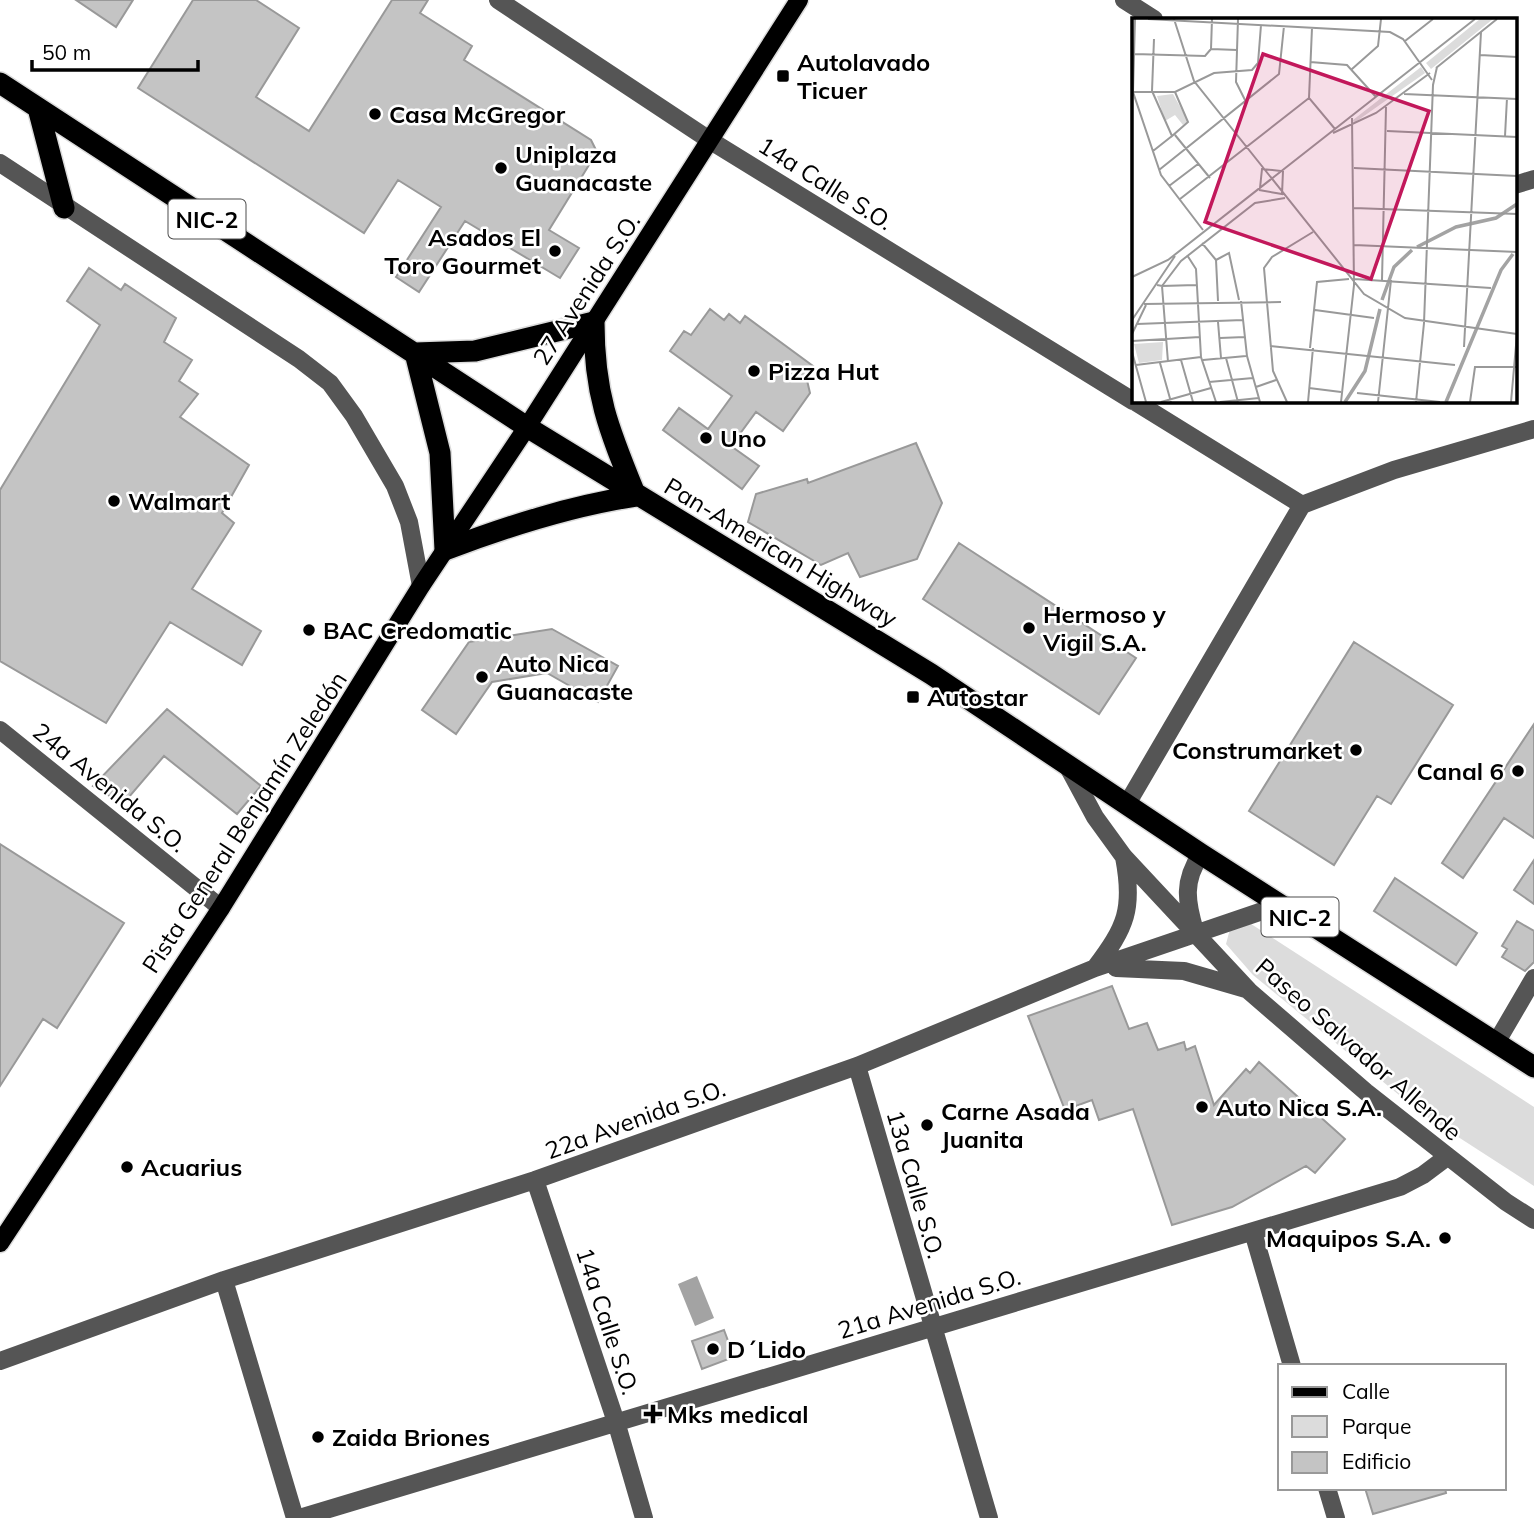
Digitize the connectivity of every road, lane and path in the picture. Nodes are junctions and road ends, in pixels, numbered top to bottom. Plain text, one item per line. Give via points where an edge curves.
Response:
1 (498, 0) edge
2 (799, 0) edge
3 (1124, 0) edge
4 (1152, 18) edge
5 (0, 83) edge
6 (37, 108) junction
7 (711, 141) junction
8 (0, 163) edge
9 (1534, 180) edge
10 (1516, 185) edge
11 (64, 208) junction
12 (594, 322) junction
13 (415, 353) junction
14 (1132, 400) edge
15 (1135, 402) edge
16 (527, 427) junction
17 (1534, 429) edge
18 (636, 496) junction
19 (1302, 505) junction
20 (445, 550) junction
21 (421, 586) junction
22 (0, 730) edge
23 (1067, 765) junction
24 (1127, 804) junction
25 (1201, 854) junction
26 (1124, 858) junction
27 (1280, 905) junction
28 (221, 908) junction
29 (1196, 935) junction
30 (1095, 968) junction
31 (1534, 978) edge
32 (1249, 990) junction
33 (1496, 1043) junction
34 (857, 1066) junction
35 (1534, 1067) edge
36 (1447, 1157) junction
37 (535, 1180) junction
38 (1534, 1220) edge
39 (1253, 1232) junction
40 (0, 1243) edge
41 (224, 1280) junction
42 (932, 1327) junction
43 (0, 1361) edge
44 (1291, 1364) edge
45 (617, 1425) junction
46 (1328, 1490) edge
47 (297, 1518) edge
48 (644, 1518) edge
49 (989, 1518) edge
50 (1336, 1518) edge

1 - 7 street, 14a Calle S.O.
2 - 7 main road, 27 Avenida S.O.
3 - 4 street
5 - 6 highway, Pan-American Highway / NIC-2
6 - 11 highway
6 - 13 highway, Pan-American Highway / NIC-2
7 - 12 main road, 27 Avenida S.O.
7 - 14 street, 14a Calle S.O.
8 - 11 street
9 - 10 street
11 - 21 street via 330,383 395,486 409,522
12 - 13 highway via 484,349
12 - 16 main road, 27 Avenida S.O.
12 - 18 highway via 601,402
13 - 16 highway, Pan-American Highway / NIC-2
13 - 20 highway via 440,453
15 - 19 street, 14a Calle S.O.
16 - 18 highway, Pan-American Highway / NIC-2
16 - 20 main road, Pista General Benjamín Zeledón
17 - 19 street via 1394,470
18 - 20 highway via 519,523
18 - 23 highway, Pan-American Highway / NIC-2 via 906,657
19 - 24 street
20 - 21 main road, Pista General Benjamín Zeledón
21 - 28 main road, Pista General Benjamín Zeledón
22 - 28 street, 24a Avenida S.O.
23 - 24 highway, Pan-American Highway / NIC-2
23 - 26 street, Paseo Salvador Allende
24 - 25 highway, Pan-American Highway / NIC-2
25 - 27 highway, Pan-American Highway / NIC-2
25 - 29 street via 1186,896
26 - 29 street, Paseo Salvador Allende
26 - 30 street via 1130,889 1128,911 1120,935
27 - 29 street, 22a Avenida S.O.
27 - 33 highway, Pan-American Highway / NIC-2
28 - 40 main road, Pista General Benjamín Zeledón
29 - 30 street, 22a Avenida S.O.
29 - 32 street, Paseo Salvador Allende
30 - 32 street via 1184,971
30 - 34 street, 22a Avenida S.O.
31 - 33 street
32 - 36 street, Paseo Salvador Allende
33 - 35 highway, Pan-American Highway / NIC-2
34 - 37 street, 22a Avenida S.O.
34 - 42 street, 13a Calle S.O.
36 - 38 street, Paseo Salvador Allende
36 - 39 street, 21a Avenida S.O. via 1400,1187
37 - 41 street, 22a Avenida S.O.
37 - 45 street, 14a Calle S.O.
39 - 42 street, 21a Avenida S.O.
39 - 44 street
41 - 43 street, 22a Avenida S.O.
41 - 47 street
42 - 45 street, 21a Avenida S.O.
42 - 49 street, 13a Calle S.O.
45 - 47 street, 21a Avenida S.O.
45 - 48 street, 14a Calle S.O.
46 - 50 street

